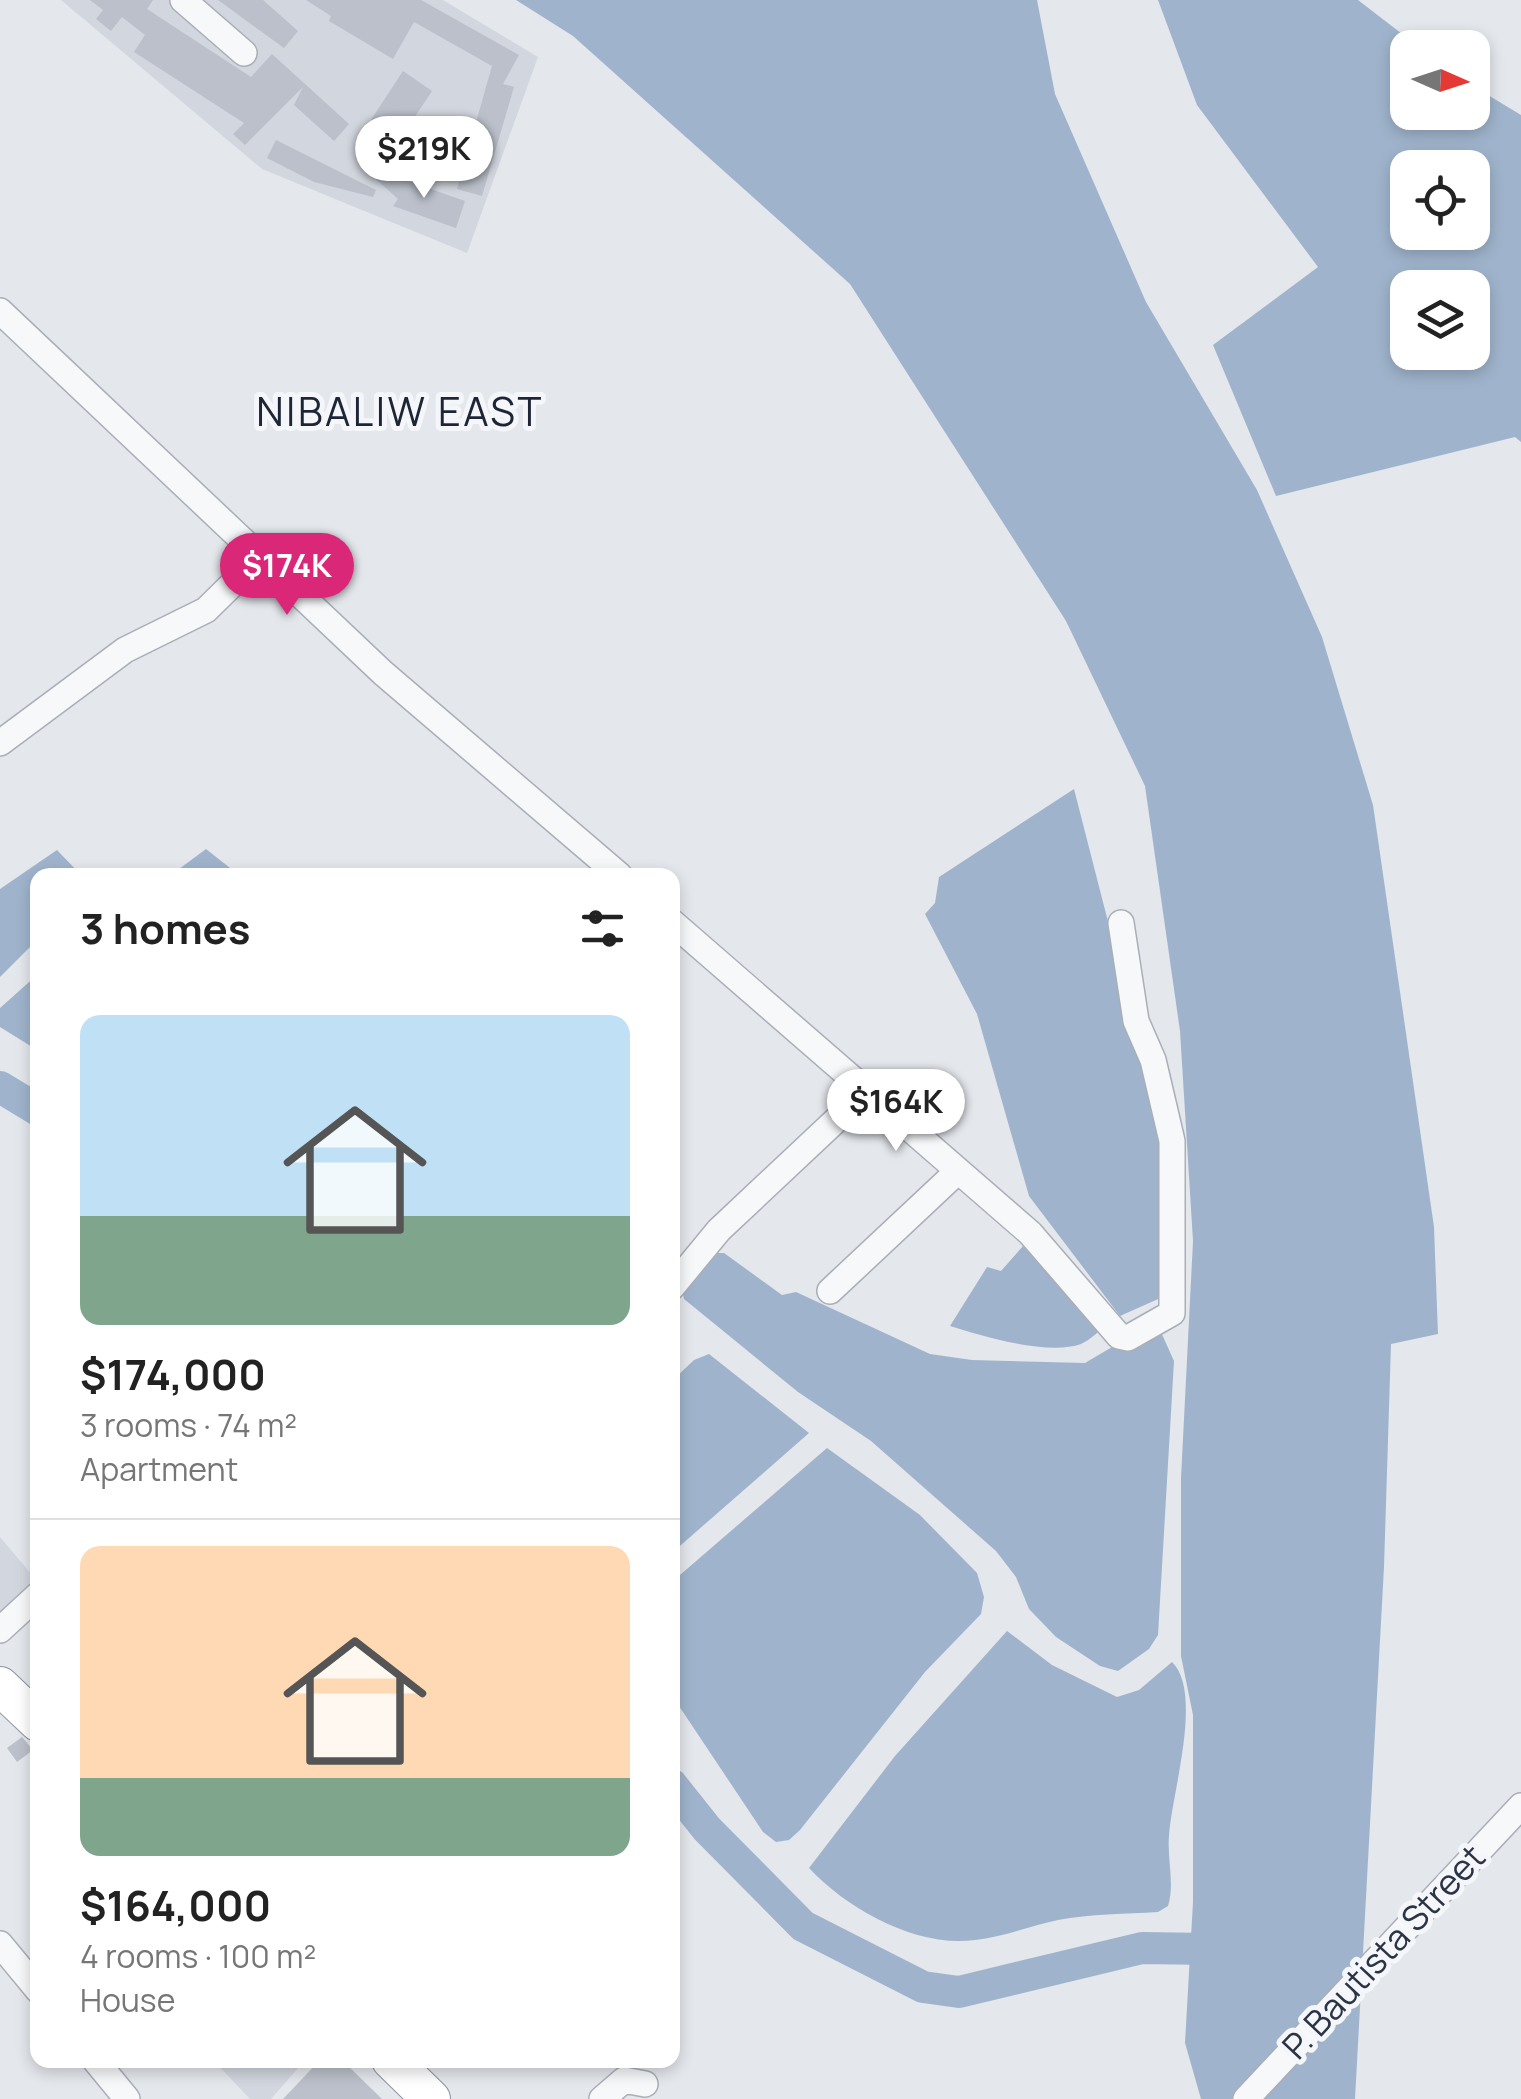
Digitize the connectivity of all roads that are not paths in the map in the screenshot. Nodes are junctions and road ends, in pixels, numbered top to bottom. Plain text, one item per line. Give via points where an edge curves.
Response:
1 (183, 0) edge
2 (244, 53) dead end
3 (0, 312) edge
4 (262, 554) junction
5 (0, 743) edge
6 (611, 868) edge
7 (1120, 922) dead end
8 (680, 929) edge
9 (866, 1092) junction
10 (958, 1171) junction
11 (680, 1277) edge
12 (830, 1291) dead end
13 (30, 1602) edge
14 (0, 1630) edge
15 (0, 1686) edge
16 (30, 1714) edge
17 (1520, 1807) edge
18 (0, 1944) edge
19 (30, 1980) edge
20 (102, 2068) edge
21 (399, 2068) edge
22 (645, 2084) dead end
23 (127, 2099) edge
24 (431, 2099) edge
25 (602, 2099) edge
26 (1246, 2099) edge

1 - 2 street
3 - 4 street
4 - 5 street via 206,610 126,650
4 - 6 street via 383,674
7 - 10 street via 1136,1022 1168,1111 1172,1313 1130,1338 1119,1336 1030,1233
8 - 9 street
9 - 10 street
9 - 11 street via 719,1230
10 - 12 street
13 - 14 street
15 - 16 highway
17 - 26 street, P. Bautista Street
18 - 19 street
20 - 23 street
21 - 24 highway
22 - 25 street via 624,2080

